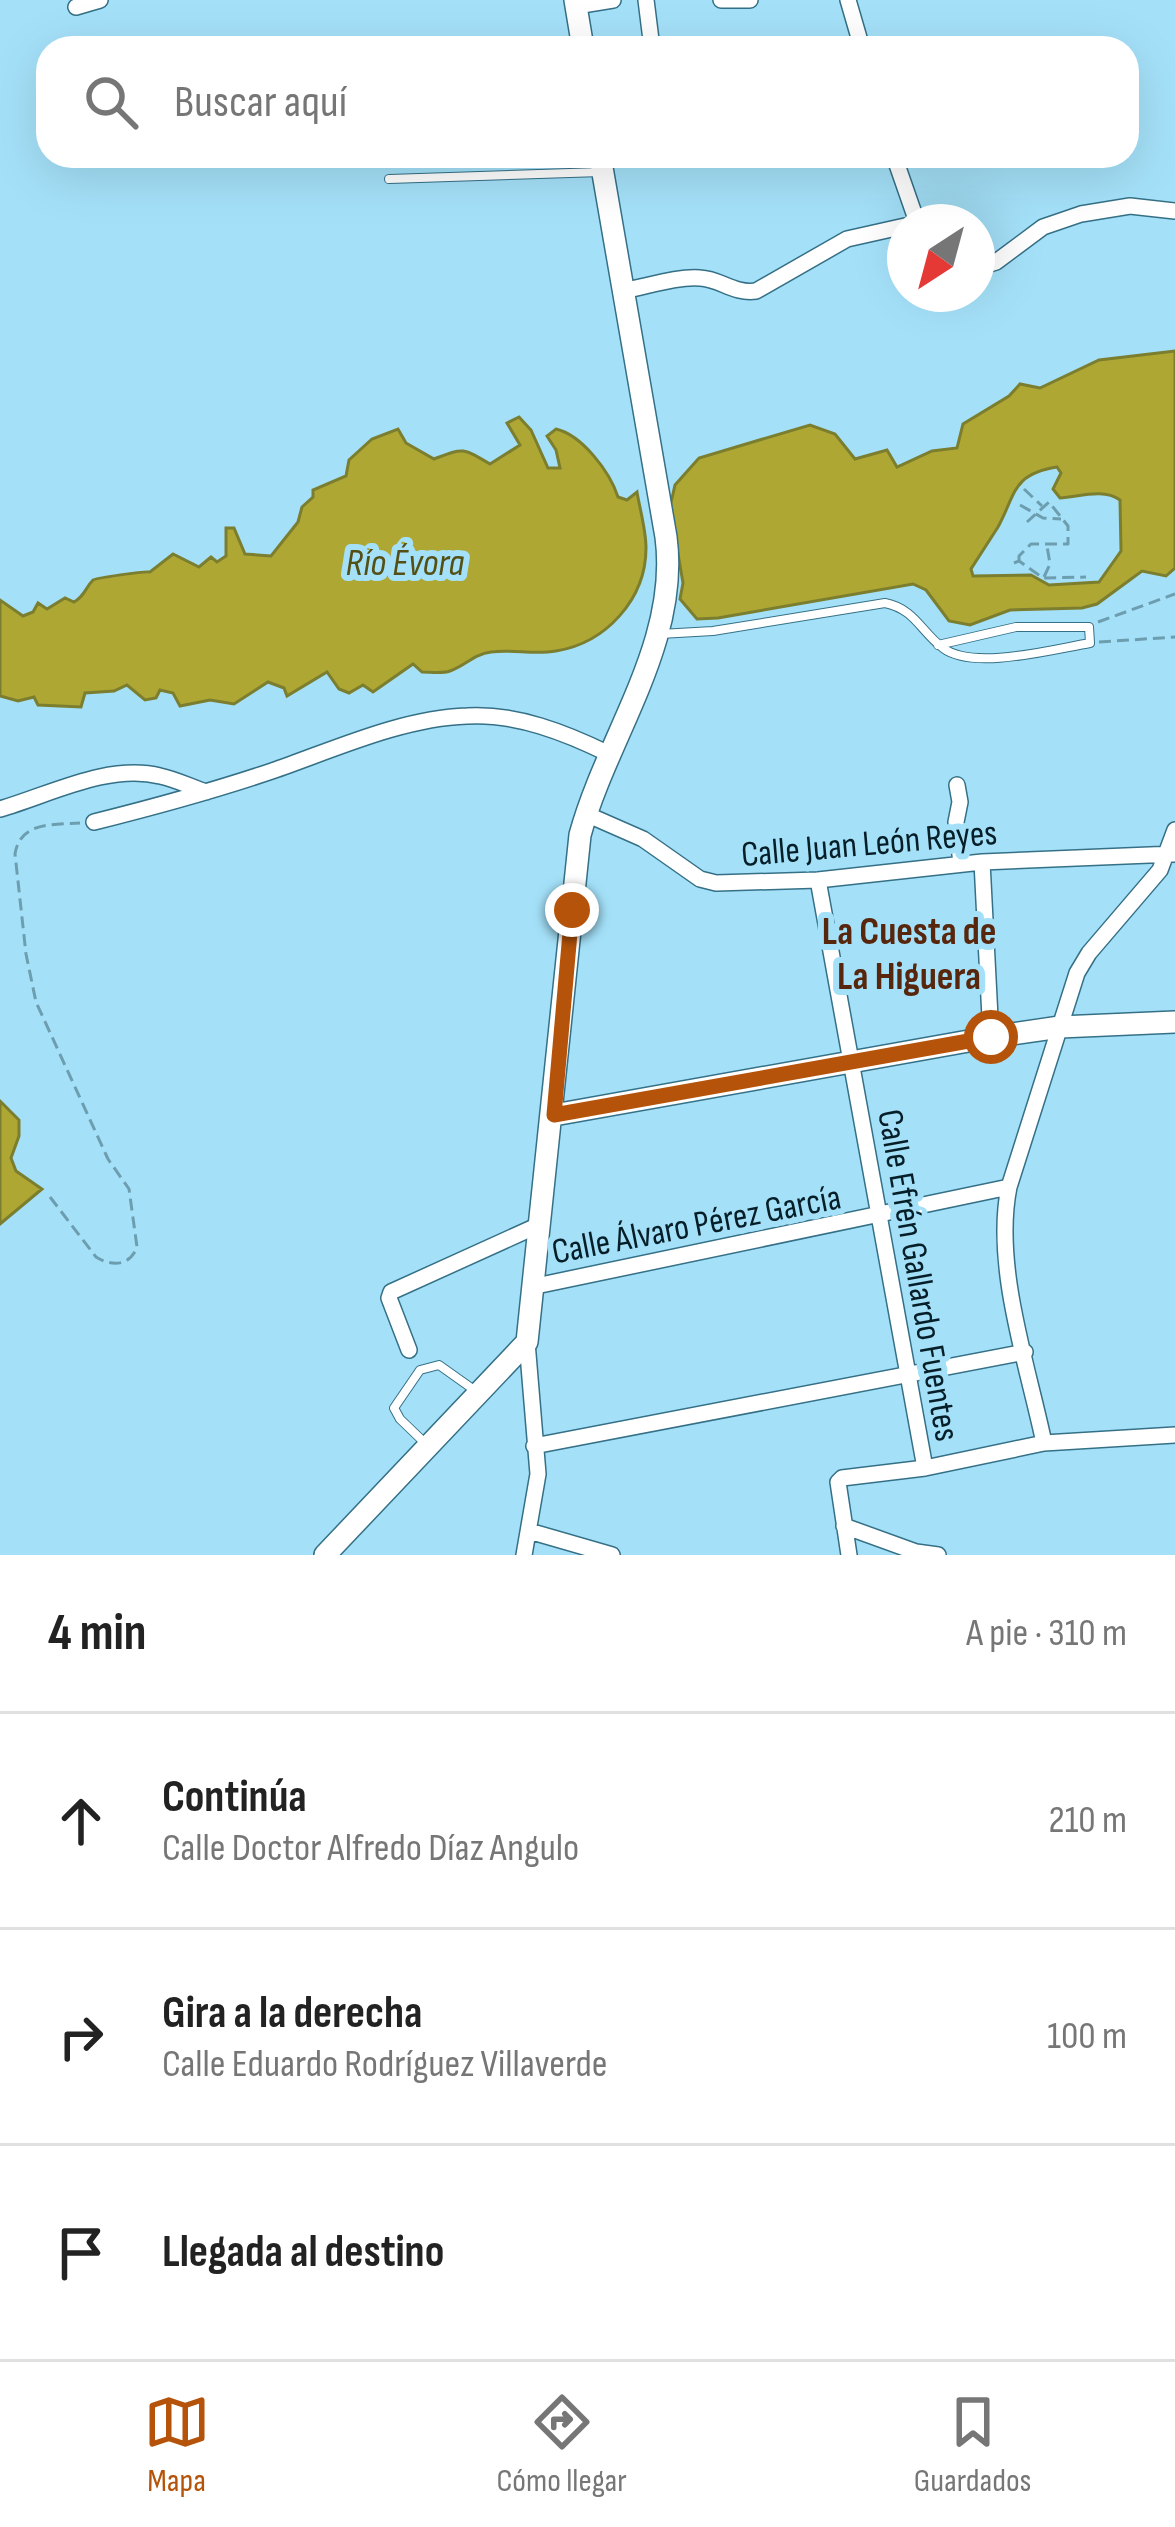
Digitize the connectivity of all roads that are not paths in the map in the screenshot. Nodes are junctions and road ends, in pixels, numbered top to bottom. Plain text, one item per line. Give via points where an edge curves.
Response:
1 (100, 0) edge
2 (613, 0) edge
3 (646, 0) edge
4 (722, 0) edge
5 (750, 0) edge
6 (848, 0) edge
7 (576, 3) edge
8 (76, 7) dead end
9 (581, 36) edge
10 (650, 36) edge
11 (858, 36) edge
12 (545, 168) edge
13 (603, 168) edge
14 (898, 168) edge
15 (388, 179) dead end
16 (911, 204) edge
17 (1175, 211) edge
18 (887, 230) edge
19 (995, 262) edge
20 (622, 291) junction
21 (658, 634) junction
22 (938, 645) junction
23 (609, 754) junction
24 (957, 785) dead end
25 (208, 793) junction
26 (0, 809) edge
27 (586, 814) junction
28 (94, 822) road end
29 (1175, 830) edge
30 (1170, 854) edge
31 (982, 862) junction
32 (962, 863) junction
33 (818, 880) junction
34 (1175, 1022) edge
35 (1060, 1027) junction
36 (991, 1037) junction
37 (851, 1062) junction
38 (554, 1115) junction
39 (1010, 1187) junction
40 (879, 1216) junction
41 (541, 1225) junction
42 (536, 1286) junction
43 (527, 1342) junction
44 (409, 1350) dead end
45 (1025, 1352) junction
46 (908, 1374) junction
47 (478, 1393) junction
48 (1175, 1435) edge
49 (1044, 1443) junction
50 (427, 1445) junction
51 (534, 1446) junction
52 (925, 1468) junction
53 (844, 1526) junction
54 (529, 1531) junction
55 (918, 1553) edge
56 (325, 1555) edge
57 (524, 1555) edge
58 (613, 1555) edge
59 (848, 1555) edge
60 (938, 1555) edge

1 - 8 street
2 - 7 street
3 - 10 street
4 - 5 street
6 - 11 street
7 - 9 street
12 - 15 lane
13 - 20 street
14 - 16 street
17 - 19 street via 1130,206 1081,214 1043,227
18 - 20 street via 847,239 756,291 704,278
20 - 21 street via 669,559
21 - 22 lane via 885,603 912,614
21 - 23 street
22 - 22 lane via 976,658 1090,643 1089,627 1016,627
23 - 25 street via 530,724 468,716 395,730
23 - 27 street
24 - 32 street
25 - 26 street via 132,773
25 - 28 street
27 - 33 street, Calle Juan León Reyes via 708,882
27 - 38 street
29 - 30 street
30 - 31 street, Calle Juan León Reyes
30 - 35 street via 1089,953
31 - 32 street, Calle Juan León Reyes
31 - 36 street
32 - 33 street, Calle Juan León Reyes
33 - 37 street, Calle Efrén Gallardo Fuentes
34 - 35 street
35 - 36 street
35 - 39 street
36 - 37 street
37 - 38 street
37 - 40 street, Calle Efrén Gallardo Fuentes
38 - 41 street
39 - 40 street, Calle Álvaro Pérez García
39 - 45 street via 1008,1264
40 - 42 street, Calle Álvaro Pérez García
40 - 46 street, Calle Efrén Gallardo Fuentes
41 - 42 street
41 - 44 street via 392,1292
42 - 43 street
43 - 47 street
43 - 51 street
45 - 46 street
45 - 49 street
46 - 51 street
46 - 52 street, Calle Efrén Gallardo Fuentes
47 - 50 street
47 - 50 lane via 439,1364 420,1370 394,1408
48 - 49 street
49 - 52 street
50 - 56 street
51 - 54 street
52 - 53 street via 839,1480
53 - 55 street
53 - 59 street
54 - 57 street
54 - 58 street
55 - 60 street

